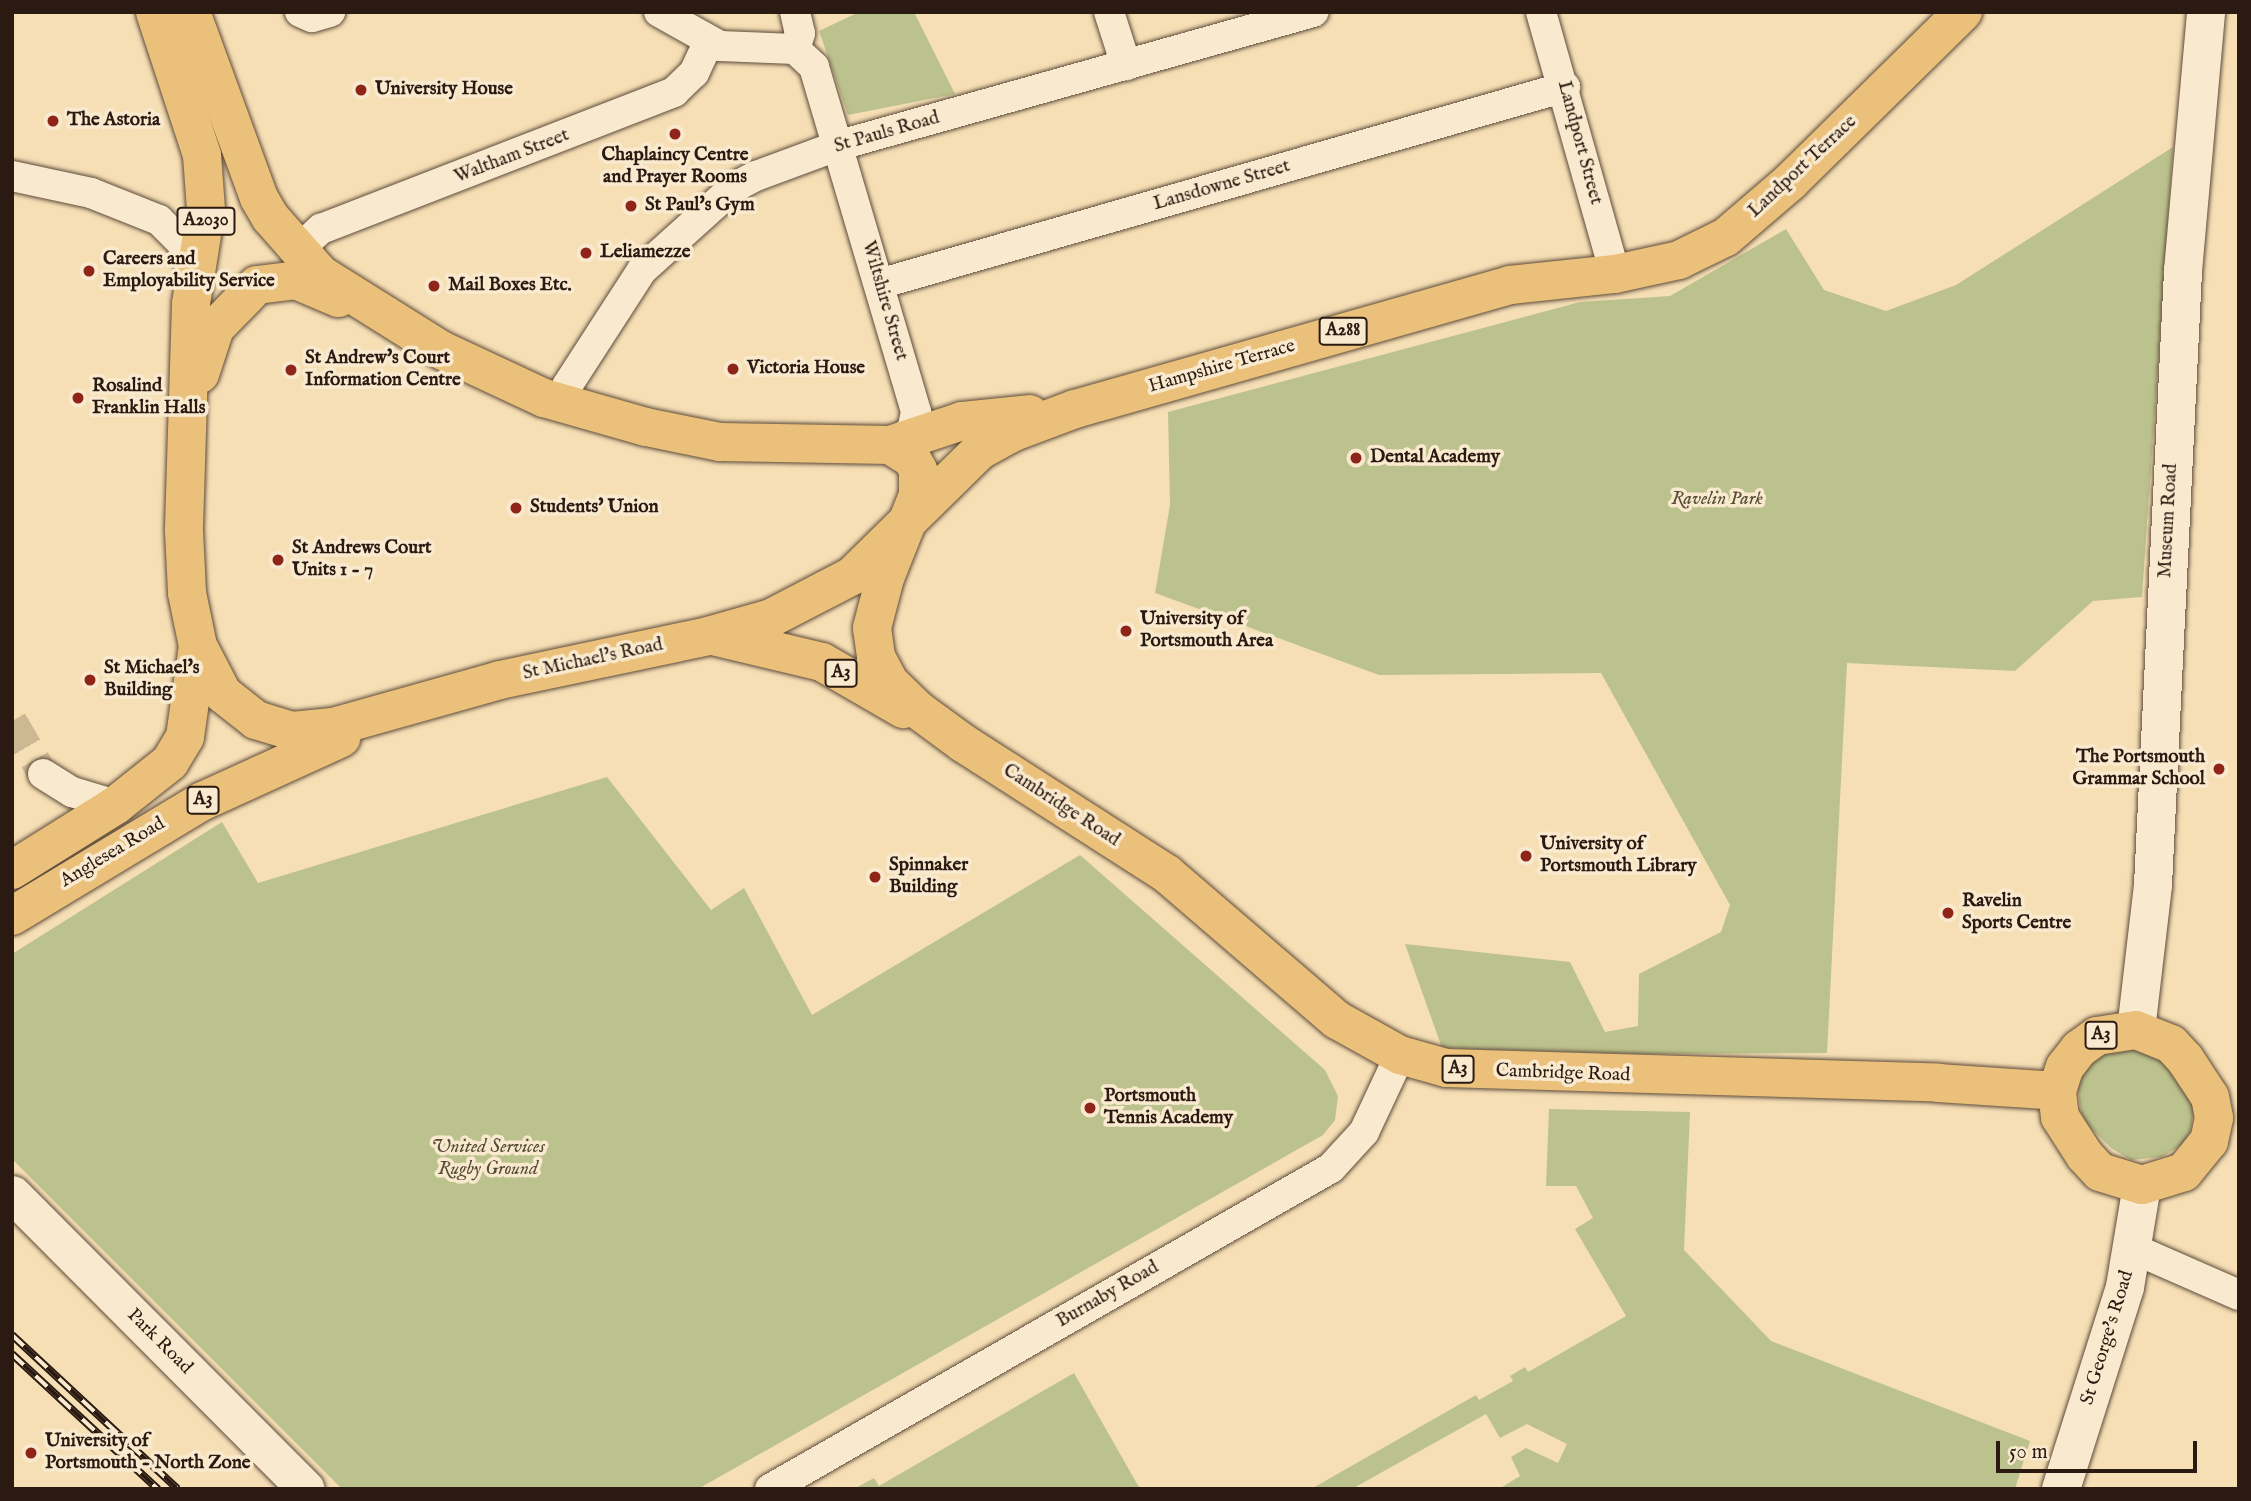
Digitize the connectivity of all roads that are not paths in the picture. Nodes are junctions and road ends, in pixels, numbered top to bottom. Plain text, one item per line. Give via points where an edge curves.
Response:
1 (155, 12) edge
2 (191, 12) edge
3 (300, 12) edge
4 (330, 12) edge
5 (659, 12) edge
6 (795, 12) edge
7 (1110, 12) edge
8 (1314, 12) edge
9 (1541, 12) edge
10 (1962, 12) edge
11 (2206, 12) edge
12 (709, 41) junction
13 (795, 48) junction
14 (1126, 65) junction
15 (1565, 87) junction
16 (840, 145) junction
17 (12, 176) edge
18 (298, 251) junction
19 (193, 274) junction
20 (1615, 274) junction
21 (879, 284) junction
22 (367, 305) junction
23 (567, 404) junction
24 (1075, 409) junction
25 (189, 435) junction
26 (890, 445) junction
27 (907, 526) junction
28 (708, 636) junction
29 (198, 646) junction
30 (407, 709) junction
31 (963, 743) junction
32 (43, 774) tunnel mouth
33 (116, 805) junction
34 (12, 870) edge
35 (12, 916) edge
36 (2136, 1030) junction
37 (1400, 1055) junction
38 (2057, 1091) junction
39 (2227, 1118) edge
40 (2142, 1185) junction
41 (12, 1194) edge
42 (2134, 1249) junction
43 (2239, 1296) edge
44 (306, 1489) edge
45 (770, 1489) edge
46 (2061, 1489) edge

1 - 19 main road, A2030 via 202,155 205,236
2 - 18 main road, A2030 via 259,198
3 - 4 street via 312,17
5 - 12 street
6 - 13 street via 800,33
7 - 14 street
8 - 14 street, St Pauls Road
9 - 15 street, Landport Street
10 - 20 main road, Landport Terrace / A288 via 1791,181 1726,237 1679,260
11 - 36 main road, Museum Road via 2183,271 2153,885
12 - 13 street via 730,48
12 - 18 street, Waltham Street via 694,73 674,92 321,229
13 - 16 street, Wiltshire Street via 814,67
14 - 16 street, St Pauls Road
15 - 20 street, Landport Street
15 - 21 street, Lansdowne Street
16 - 21 street, Wiltshire Street
16 - 23 street, St Pauls Road via 733,188 642,270 567,386
17 - 19 street via 91,193 159,220 182,243
18 - 22 main road, A2030 via 320,274
19 - 25 main road, A2030
20 - 24 main road, Hampshire Terrace / A288 via 1510,285
21 - 26 street, Wiltshire Street via 916,411 912,431
22 - 23 main road, A3 via 481,372
22 - 25 main road, A3 via 296,280 267,281 243,294 208,342
23 - 26 main road, A3 via 720,442
24 - 26 main road, Hampshire Terrace / A288 via 962,421
24 - 27 main road, Hampshire Terrace / A288 via 1011,433 979,451
25 - 29 main road, A3 via 184,531 187,593
26 - 27 main road, A3 via 912,459 918,470 918,495
27 - 28 main road, St Michael's Road / A3 via 874,558 824,594 771,618
27 - 31 main road, Cambridge Road / A3 via 873,615 876,657 901,696
28 - 30 main road, St Michael's Road / A3 via 500,680
28 - 31 main road, Cambridge Road / A3 via 822,662
29 - 30 main road, St Michael's Road / A3 via 223,694 273,729 309,731
29 - 33 main road, Anglesea Road / A3 via 189,717 178,751 159,773
30 - 35 main road, Anglesea Road / A3 via 202,801
31 - 37 main road, Cambridge Road / A3 via 1167,874 1337,1020
32 - 33 street via 72,792
33 - 34 main road, Anglesea Road / A3
36 - 38 main road, A3 via 2097,1035 2065,1066
36 - 39 main road, A3 via 2171,1044
37 - 38 main road, Cambridge Road / A3 via 1446,1069 1492,1072 1938,1083
37 - 45 street, Burnaby Road via 1364,1132 1331,1168
38 - 40 main road via 2060,1117 2085,1156 2100,1172
39 - 40 main road, A3 via 2184,1172
40 - 42 main road, St George's Road
41 - 44 street, Park Road
42 - 43 street
42 - 46 main road, St George's Road

